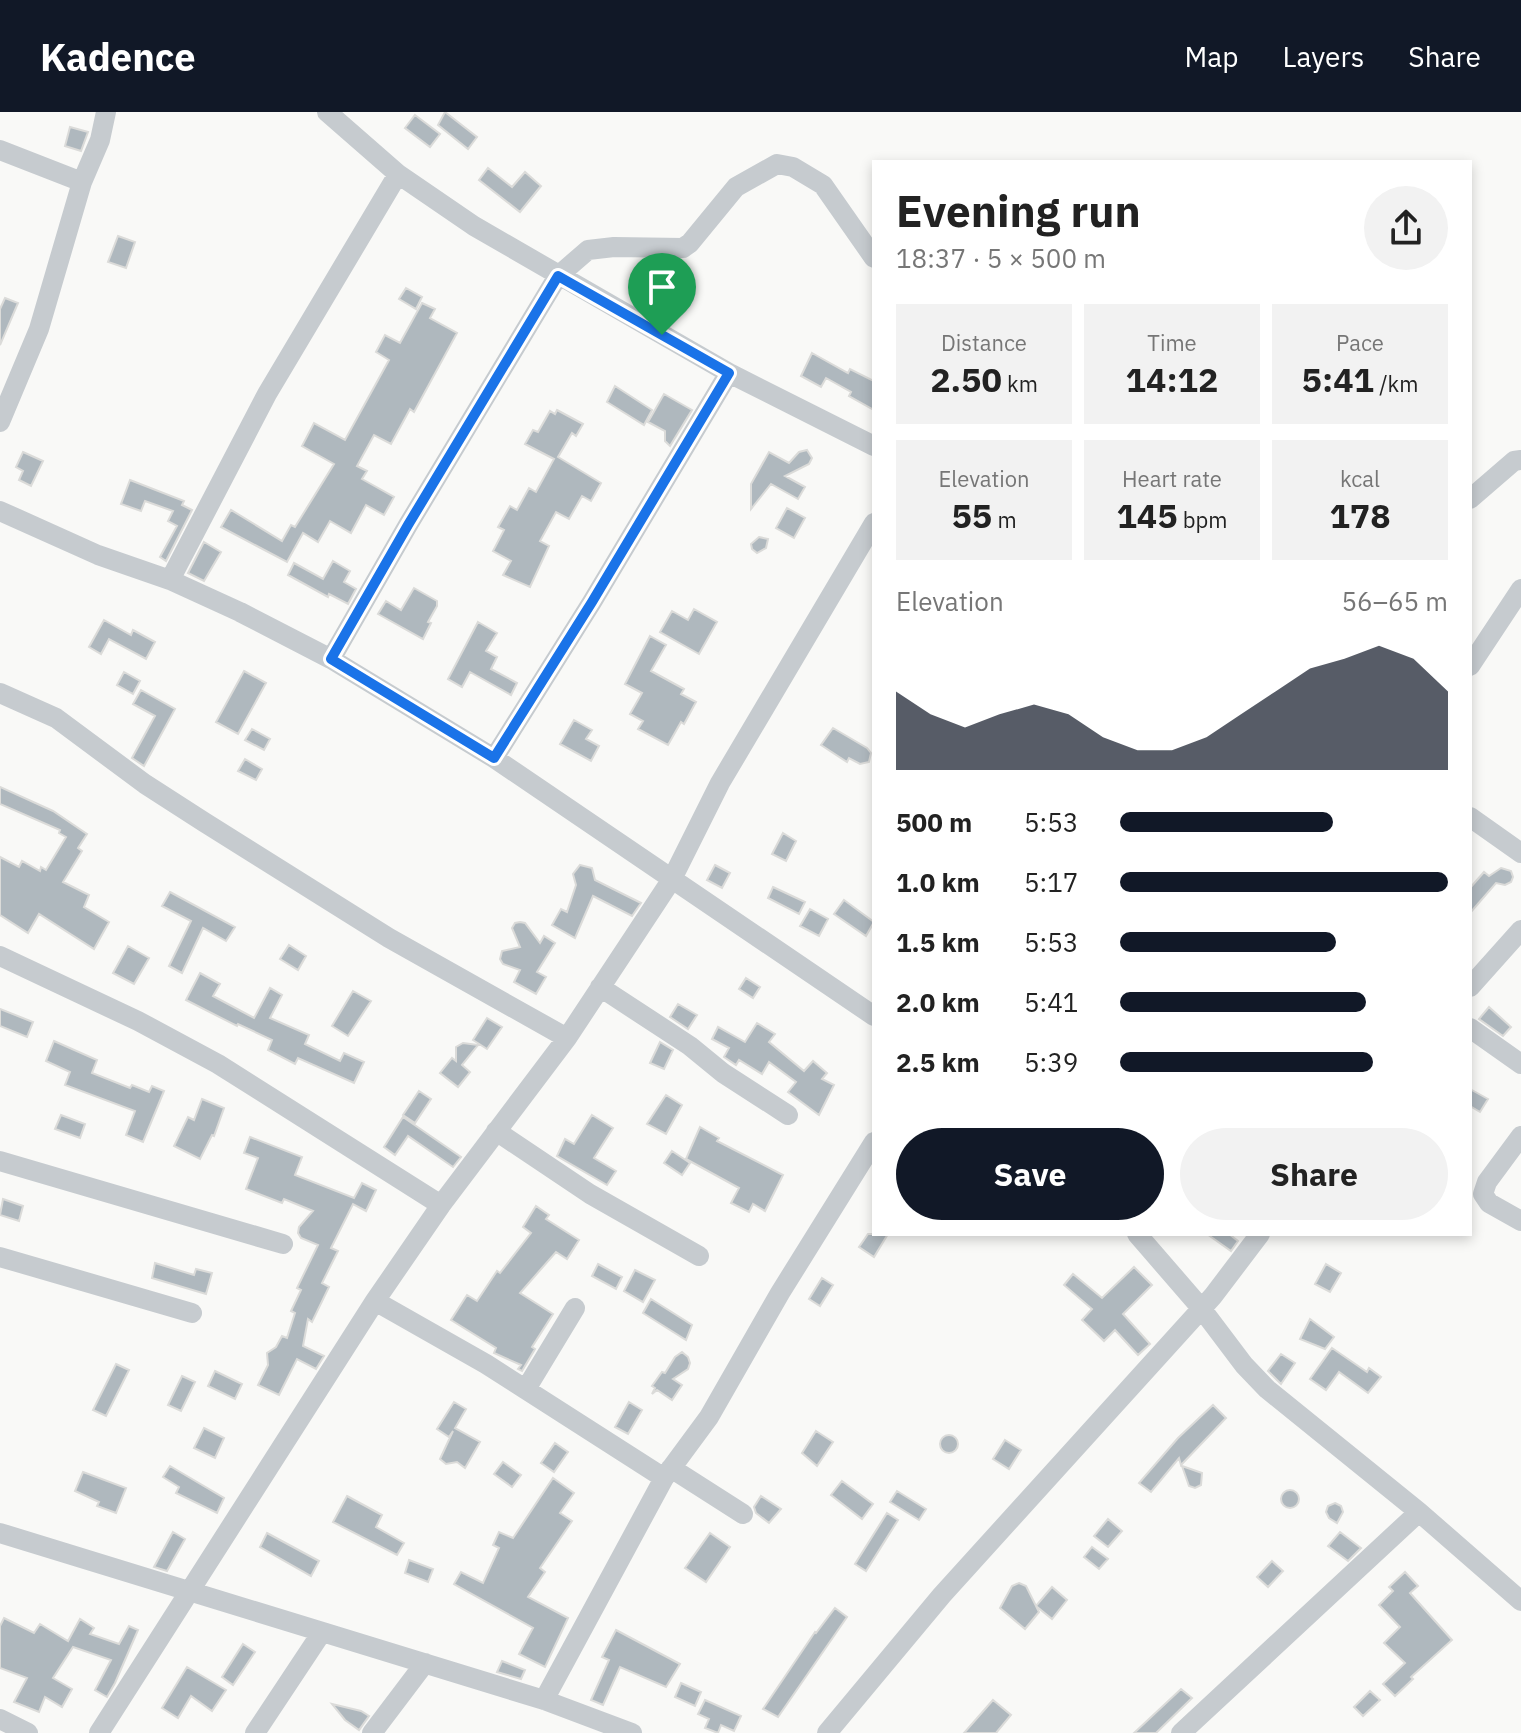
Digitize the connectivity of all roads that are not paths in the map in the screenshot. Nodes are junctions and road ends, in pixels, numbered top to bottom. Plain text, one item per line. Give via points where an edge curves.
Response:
1 (106, 112) edge
2 (327, 112) edge
3 (0, 150) edge
4 (398, 174) junction
5 (82, 182) junction
6 (872, 255) edge
7 (558, 276) junction
8 (729, 373) junction
9 (0, 422) edge
10 (872, 445) edge
11 (1521, 460) edge
12 (1472, 497) edge
13 (0, 511) edge
14 (872, 526) edge
15 (170, 580) junction
16 (1521, 589) edge
17 (331, 659) junction
18 (1472, 663) edge
19 (0, 693) edge
20 (494, 758) junction
21 (1472, 818) edge
22 (1521, 853) edge
23 (672, 879) junction
24 (1521, 930) edge
25 (0, 956) edge
26 (1472, 985) edge
27 (600, 987) junction
28 (872, 1015) edge
29 (1472, 1029) edge
30 (567, 1038) junction
31 (1521, 1064) edge
32 (788, 1115) dead end
33 (496, 1131) junction
34 (1521, 1136) edge
35 (872, 1145) edge
36 (0, 1161) edge
37 (441, 1205) junction
38 (1521, 1221) edge
39 (1139, 1236) edge
40 (1258, 1236) edge
41 (283, 1244) dead end
42 (699, 1256) dead end
43 (0, 1257) edge
44 (375, 1301) junction
45 (575, 1308) dead end
46 (1201, 1308) junction
47 (192, 1313) dead end
48 (526, 1389) junction
49 (667, 1473) junction
50 (1419, 1512) junction
51 (743, 1514) dead end
52 (0, 1533) edge
53 (190, 1592) junction
54 (1521, 1601) edge
55 (322, 1632) junction
56 (425, 1663) junction
57 (544, 1700) junction
58 (0, 1719) edge
59 (593, 1726) edge
60 (28, 1733) edge
61 (99, 1733) edge
62 (255, 1733) edge
63 (372, 1733) edge
64 (632, 1733) edge
65 (827, 1733) edge
66 (1181, 1733) edge

1 - 5 street
2 - 4 street
3 - 5 street
4 - 7 street
4 - 15 street via 267,394
5 - 9 street via 39,329
6 - 7 street via 823,185 777,164 736,187 683,248 588,250
7 - 8 street
7 - 17 street
8 - 10 street
8 - 20 street
11 - 12 street
13 - 15 street
14 - 23 street via 720,783
15 - 17 street
16 - 18 street
17 - 20 street
19 - 30 street via 56,718 145,784 389,938
20 - 23 street
21 - 22 street
23 - 27 street
23 - 28 street
24 - 26 street
25 - 37 street via 218,1064
27 - 30 street
27 - 32 street
29 - 31 street
30 - 33 street
33 - 37 street
33 - 42 street via 590,1194
34 - 38 street via 1483,1194
35 - 49 street via 709,1417
36 - 41 street
37 - 44 street
39 - 46 street
40 - 46 street
43 - 47 street
44 - 48 street
44 - 53 street
45 - 48 street
46 - 50 street via 1267,1389
46 - 65 street via 951,1585
48 - 49 street via 599,1439
49 - 51 street
49 - 57 street
50 - 54 street
50 - 66 street
52 - 53 street
53 - 55 street
53 - 61 street
55 - 56 street
55 - 62 street
56 - 57 street
56 - 63 street
57 - 59 street
58 - 60 street
59 - 64 street

